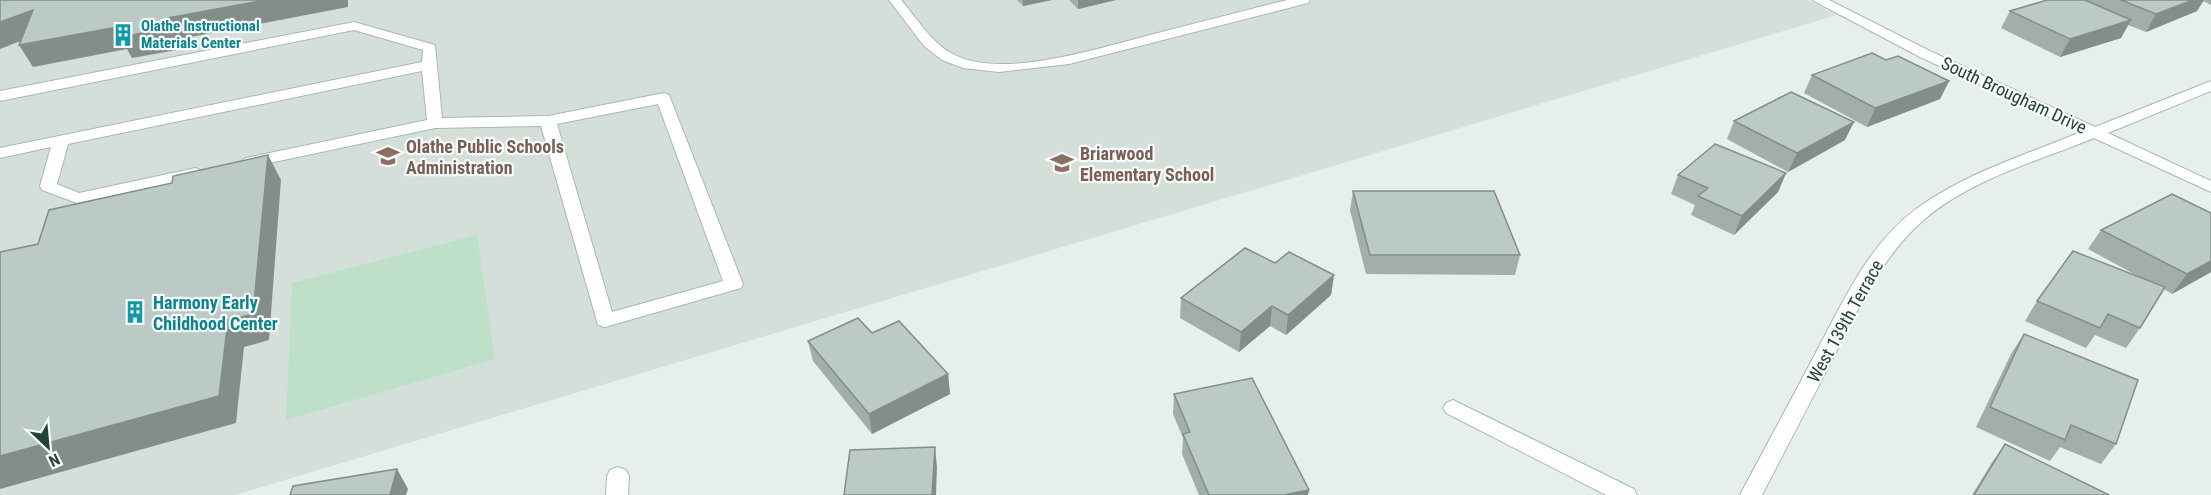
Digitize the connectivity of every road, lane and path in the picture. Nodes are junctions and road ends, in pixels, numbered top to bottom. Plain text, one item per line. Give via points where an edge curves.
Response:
1 (1303, 0) edge
2 (1819, 0) edge
3 (895, 1) edge
4 (429, 65) junction
5 (2211, 86) edge
6 (0, 96) edge
7 (548, 121) junction
8 (435, 123) junction
9 (2094, 132) junction
10 (61, 141) junction
11 (0, 153) edge
12 (2211, 187) edge
13 (1453, 408) dead end
14 (1626, 495) edge
15 (1751, 495) edge

1 - 3 street via 1069,60 1003,69 964,63 936,49
2 - 9 street, South Brougham Drive via 1924,54
4 - 6 street via 430,48 354,26
4 - 8 street
4 - 10 street
5 - 9 street, West 139th Terrace
7 - 7 street via 605,320 734,284 664,98
7 - 8 street
8 - 10 street via 77,198 48,186
9 - 12 street, South Brougham Drive
9 - 15 street, West 139th Terrace via 1950,194 1920,214 1884,250
10 - 11 street
13 - 14 street

